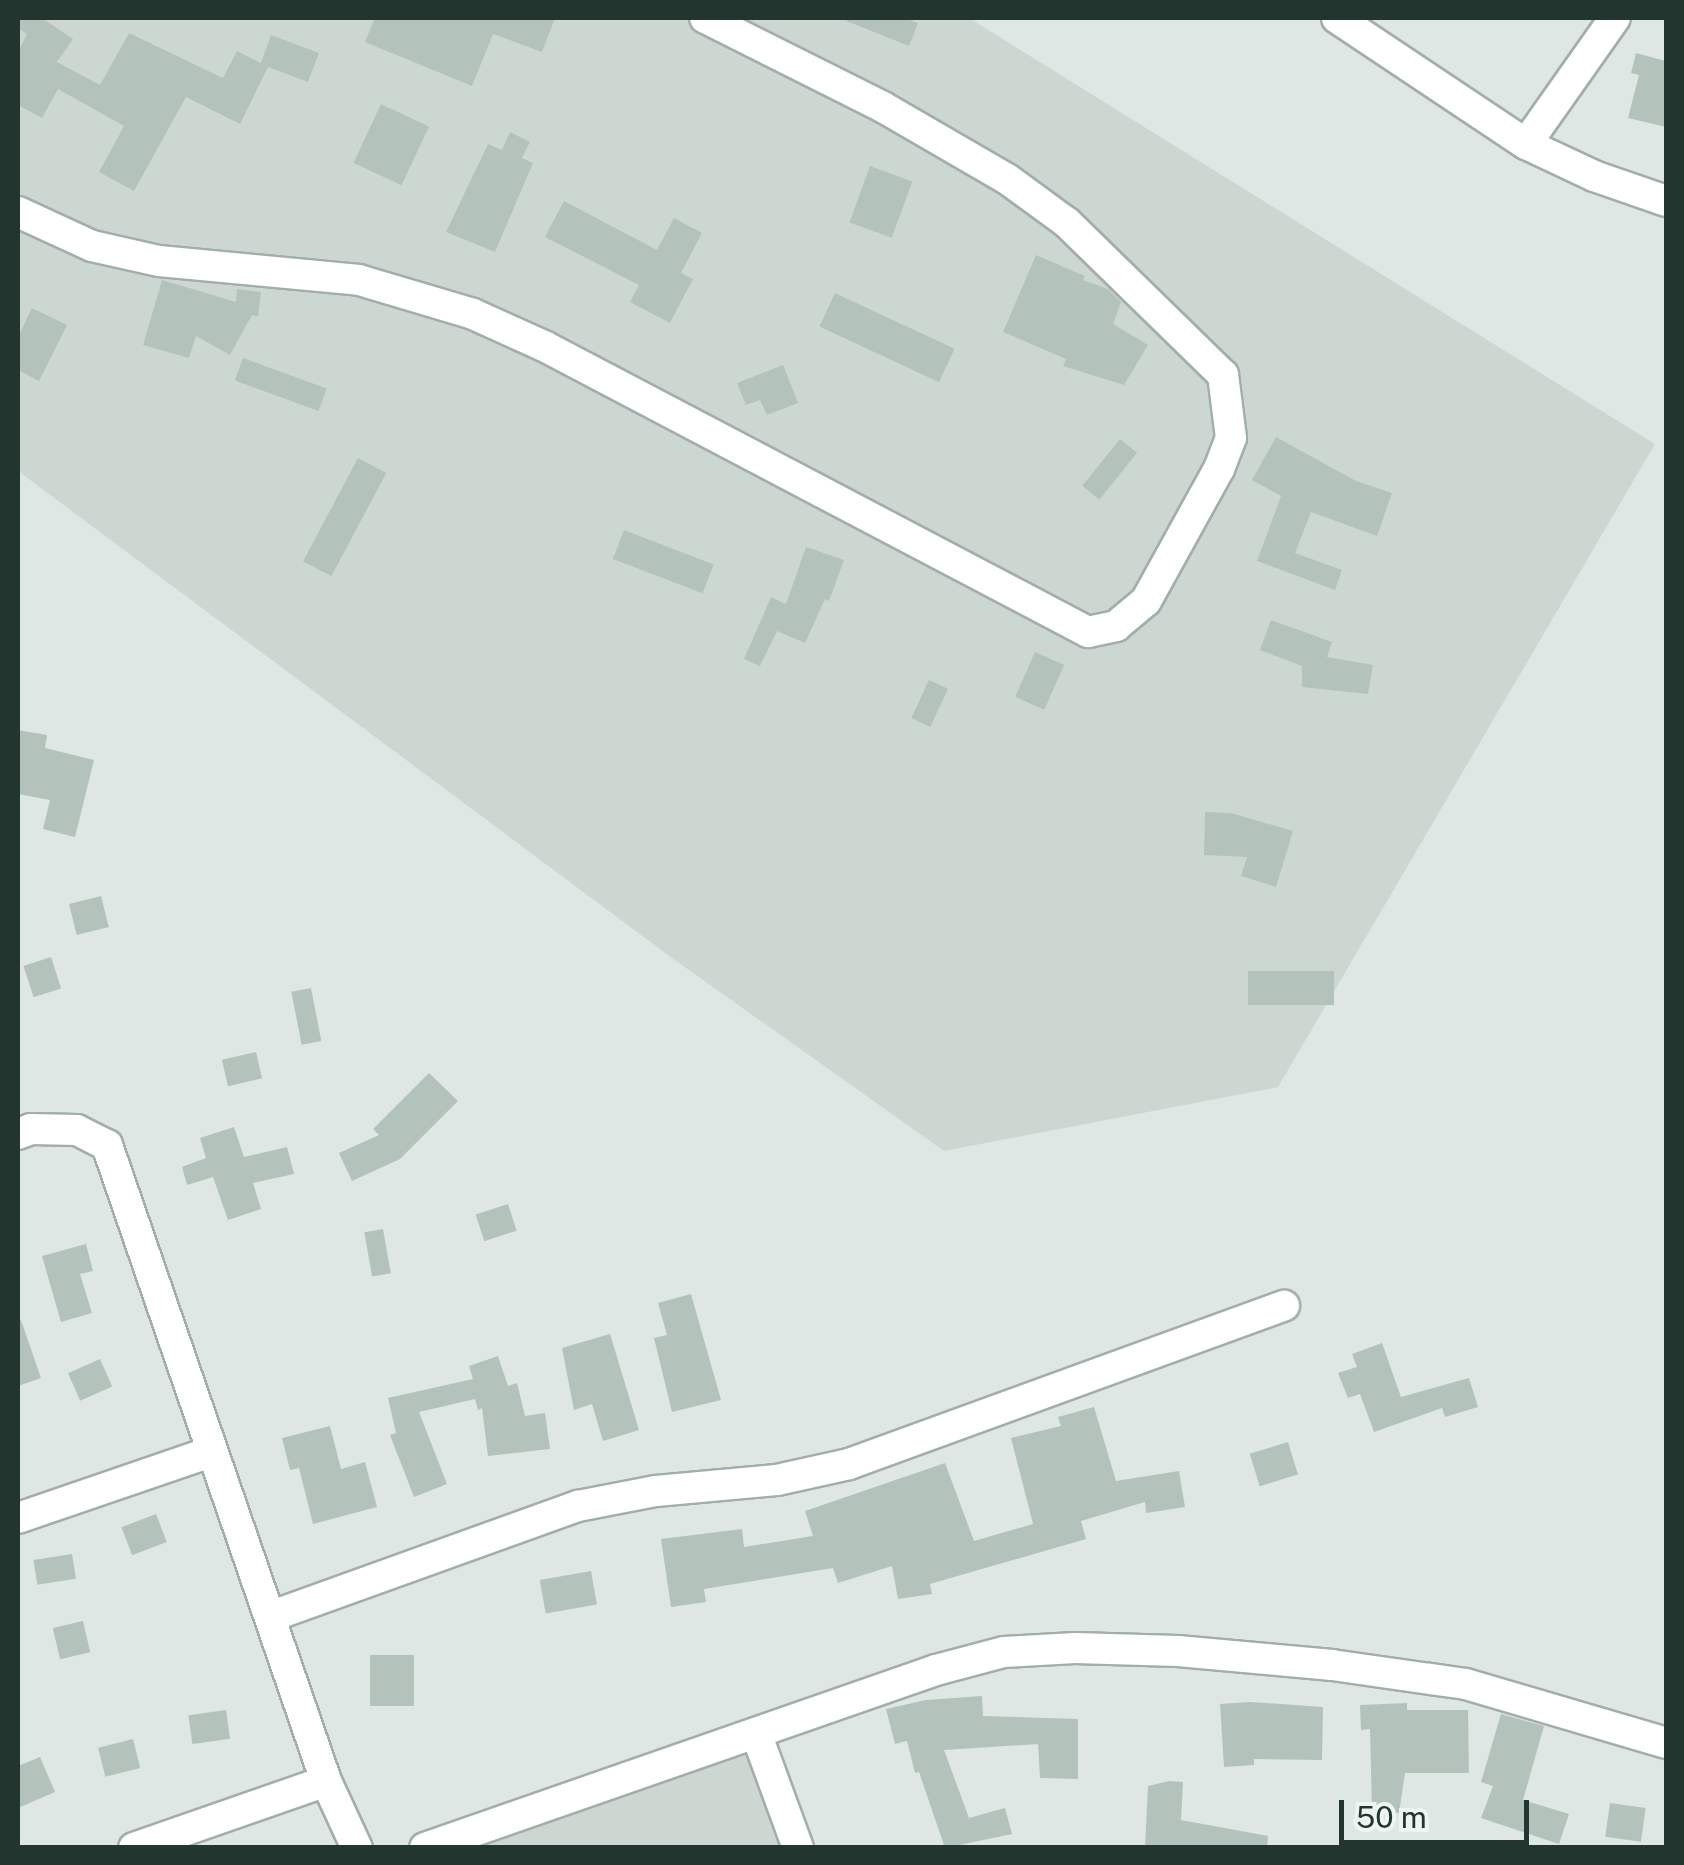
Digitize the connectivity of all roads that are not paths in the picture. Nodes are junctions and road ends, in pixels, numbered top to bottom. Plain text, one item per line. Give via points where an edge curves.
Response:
1 (705, 18) edge
2 (1337, 18) edge
3 (1615, 18) edge
4 (1526, 144) junction
5 (1666, 201) edge
6 (18, 212) edge
7 (18, 1134) edge
8 (1284, 1306) dead end
9 (212, 1452) junction
10 (18, 1518) edge
11 (272, 1616) junction
12 (756, 1733) junction
13 (1666, 1742) edge
14 (326, 1780) junction
15 (134, 1848) edge
16 (358, 1848) edge
17 (425, 1848) edge
18 (798, 1848) edge

1 - 6 street via 883,107 1006,180 1066,222 1223,374 1232,438 1219,469 1146,602 1116,626 1088,632 473,314 359,280 159,261 92,246
2 - 4 street
3 - 4 street
4 - 5 street
7 - 9 street via 78,1130 107,1145
8 - 11 street via 849,1464 578,1506
9 - 10 street
9 - 11 street
11 - 14 street
12 - 13 street via 986,1656 1074,1648 1274,1660 1466,1684
12 - 17 street
12 - 18 street
14 - 15 street
14 - 16 street

